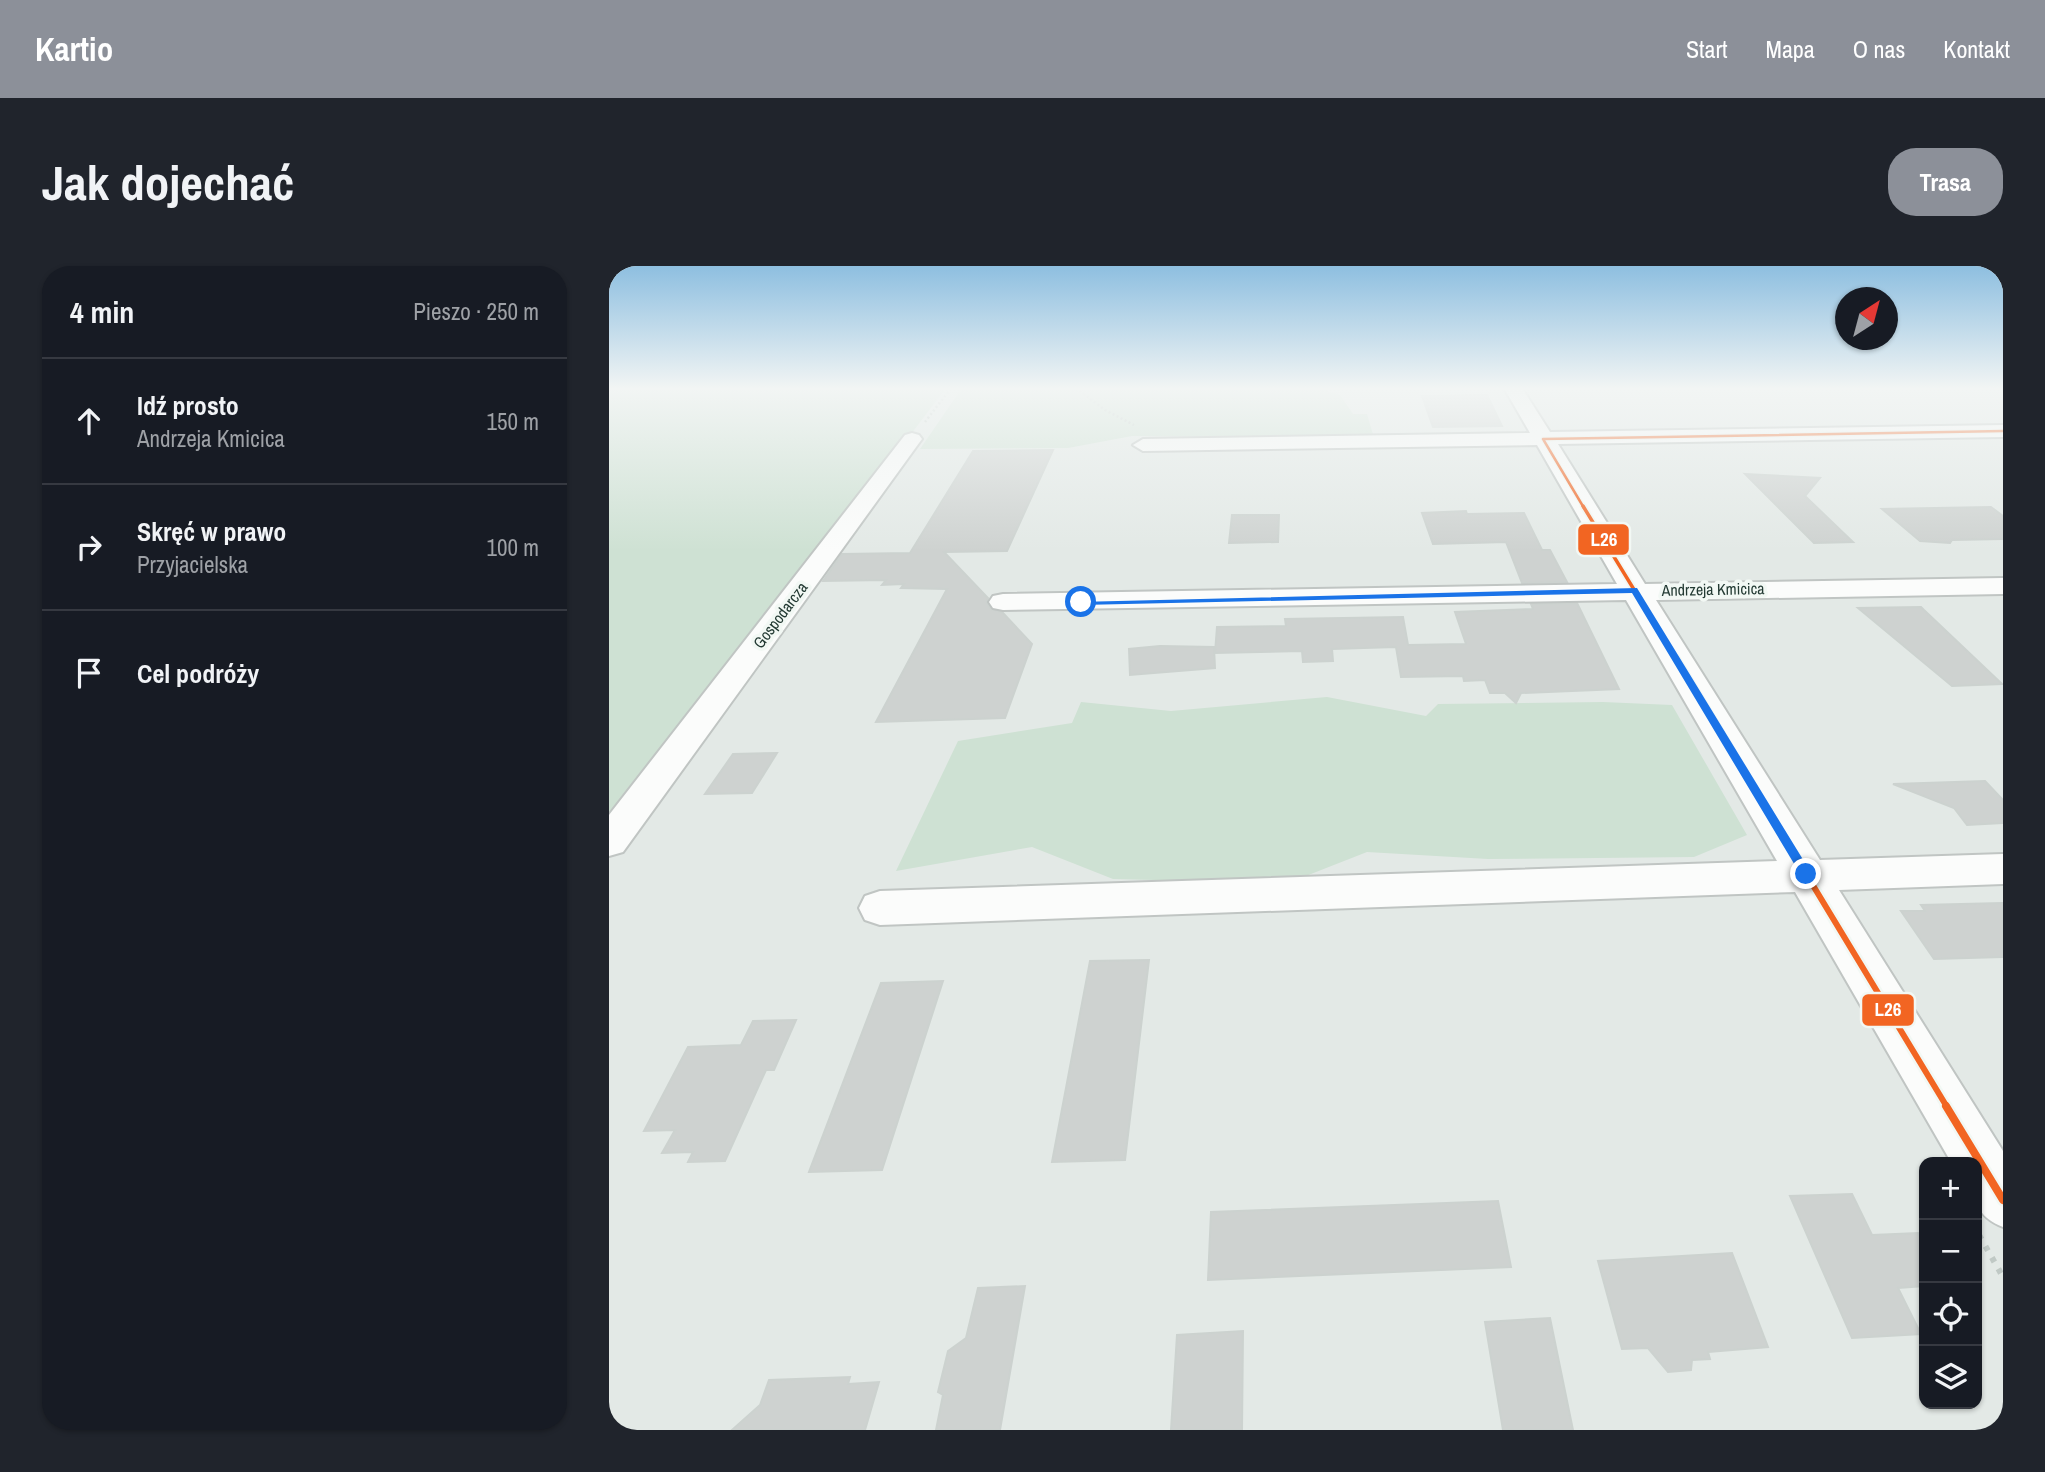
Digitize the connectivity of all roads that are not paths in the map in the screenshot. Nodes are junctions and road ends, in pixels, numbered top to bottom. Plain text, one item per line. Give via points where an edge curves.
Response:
1 (910, 442) edge
2 (1322, 442) edge
3 (1545, 442) edge
4 (1143, 445) dead end
5 (2003, 586) edge
6 (1634, 590) junction
7 (1003, 602) dead end
8 (609, 842) edge
9 (2003, 869) edge
10 (1806, 874) junction
11 (880, 908) dead end
12 (2003, 1200) edge

1 - 8 street, Gospodarcza
2 - 4 street
3 - 6 street
5 - 6 street, Andrzeja Kmicica
6 - 7 street, Andrzeja Kmicica
6 - 10 street
9 - 10 street
10 - 11 street
10 - 12 street

